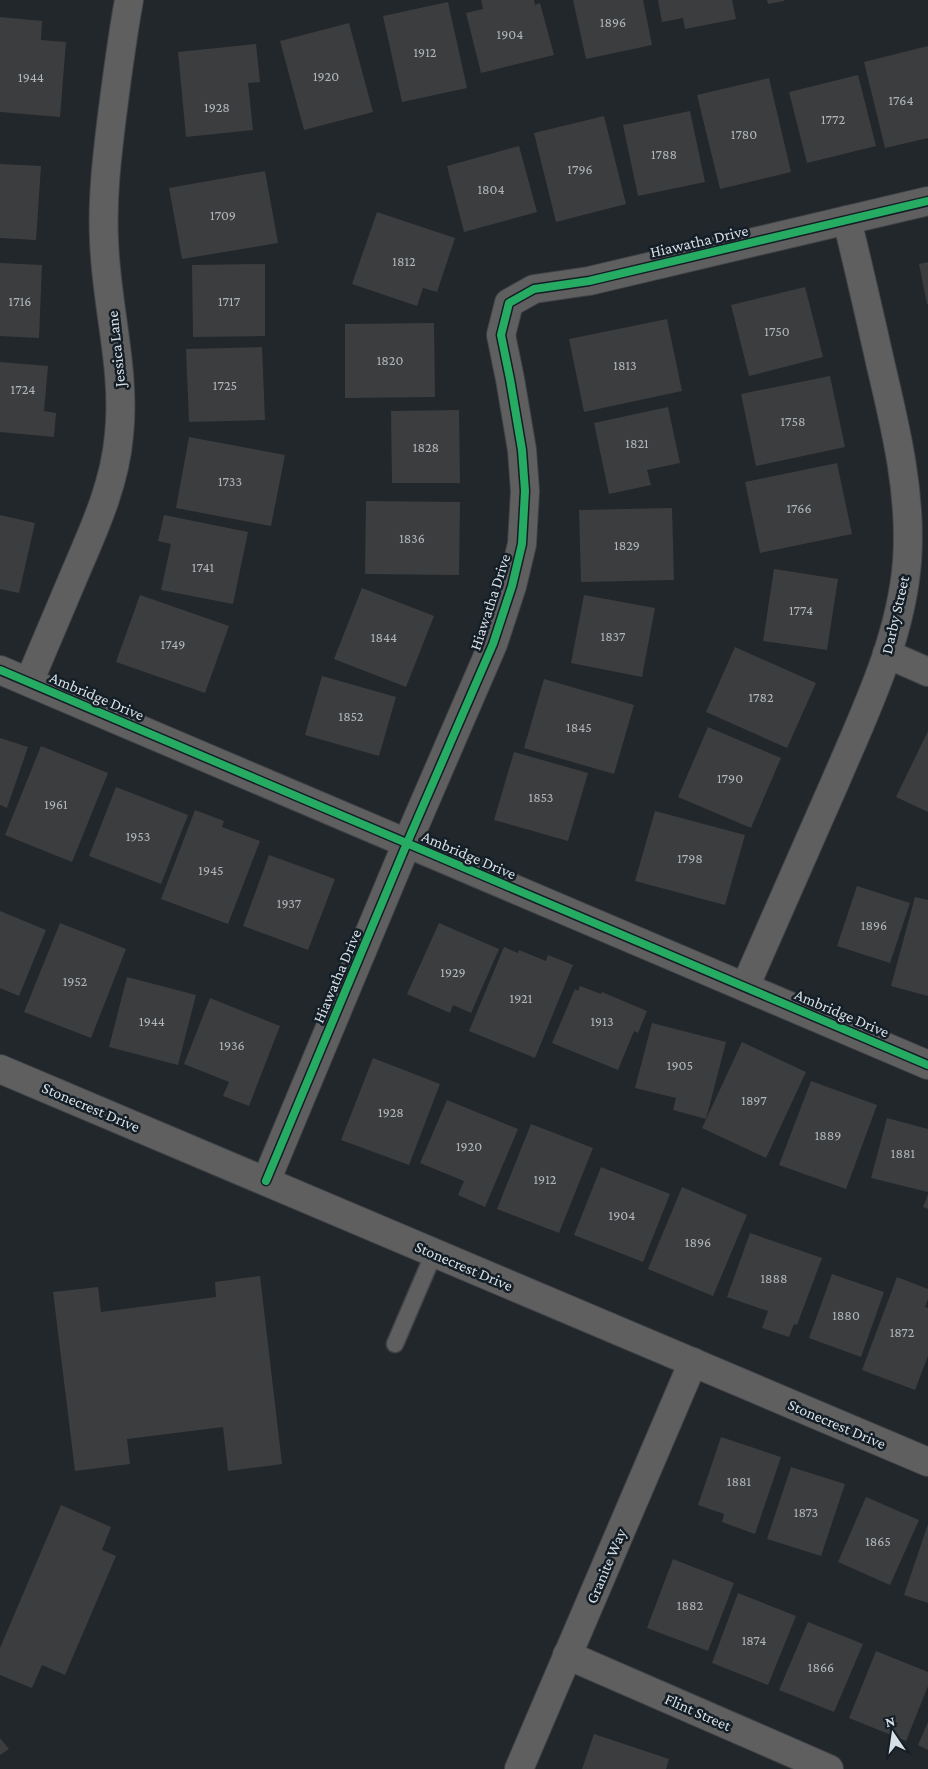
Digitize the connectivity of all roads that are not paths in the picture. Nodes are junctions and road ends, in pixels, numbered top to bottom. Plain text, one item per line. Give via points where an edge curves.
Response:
1 (129, 0) edge
2 (928, 201) edge
3 (848, 220) junction
4 (887, 654) junction
5 (0, 670) edge
6 (928, 672) edge
7 (29, 682) junction
8 (407, 843) junction
9 (745, 987) junction
10 (928, 1065) edge
11 (0, 1069) edge
12 (266, 1182) junction
13 (434, 1253) junction
14 (395, 1344) dead end
15 (692, 1362) junction
16 (928, 1462) edge
17 (567, 1655) junction
18 (519, 1769) edge
19 (829, 1769) edge

1 - 7 street, Jessica Lane via 104,173 103,207 107,282 118,353 119,436 112,479 100,517
2 - 3 street, Hiawatha Drive
3 - 4 street, Darby Street via 902,466 907,562
3 - 8 street, Hiawatha Drive via 589,281 534,289 509,303 501,335 522,450 525,491 522,544 493,644
4 - 6 street
4 - 9 street, Darby Street via 870,703
5 - 7 street, Ambridge Drive
7 - 8 street, Ambridge Drive
8 - 9 street, Ambridge Drive
8 - 12 street, Hiawatha Drive
9 - 10 street, Ambridge Drive
11 - 12 street, Stonecrest Drive
12 - 13 street, Stonecrest Drive
13 - 14 lane
13 - 15 street, Stonecrest Drive
15 - 16 street, Stonecrest Drive
15 - 17 street, Granite Way
17 - 18 street, Granite Way
17 - 19 street, Flint Street

